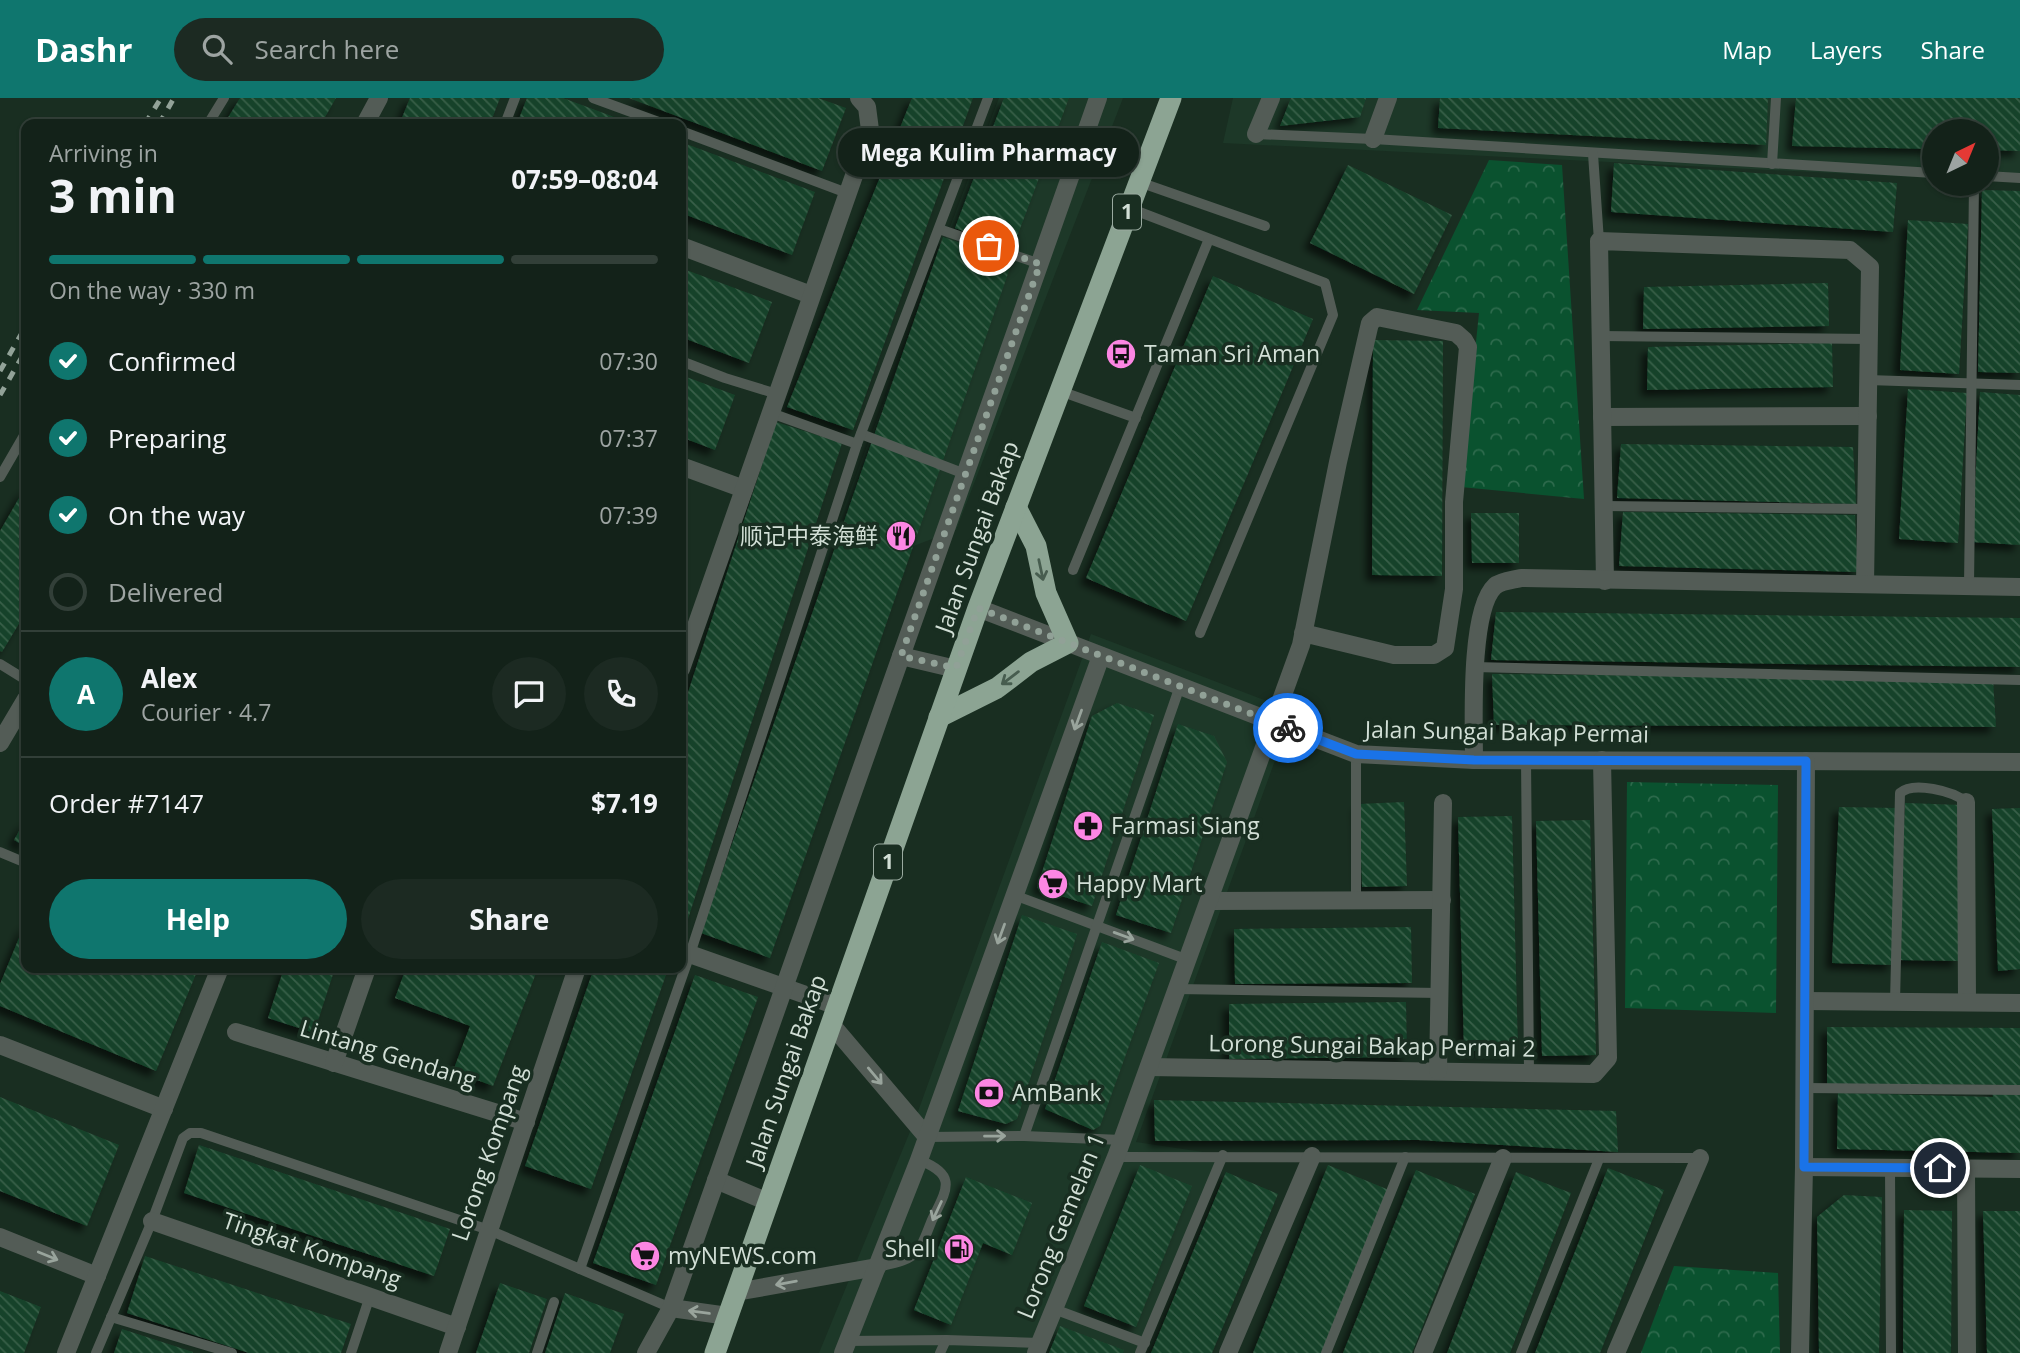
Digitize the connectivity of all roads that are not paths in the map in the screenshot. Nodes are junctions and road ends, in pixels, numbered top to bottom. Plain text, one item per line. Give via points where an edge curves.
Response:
1 (224, 98) edge
2 (380, 98) edge
3 (515, 98) edge
4 (593, 98) edge
5 (859, 98) edge
6 (988, 98) edge
7 (1098, 98) edge
8 (1171, 98) edge
9 (1270, 98) edge
10 (1388, 98) edge
11 (1776, 98) edge
12 (211, 119) edge
13 (368, 119) edge
14 (507, 119) edge
15 (650, 119) edge
16 (686, 133) edge
17 (1256, 134) joint
18 (1373, 139) junction
19 (1593, 154) junction
20 (1772, 164) junction
21 (1922, 172) edge
22 (1999, 177) edge
23 (2020, 178) edge
24 (1139, 182) junction
25 (847, 193) junction
26 (1973, 196) edge
27 (1129, 208) junction
28 (1265, 226) dead end
29 (939, 229) junction
30 (1209, 239) junction
31 (1599, 241) junction
32 (686, 248) edge
33 (1040, 264) junction
34 (811, 295) junction
35 (1601, 336) junction
36 (1869, 339) junction
37 (686, 363) edge
38 (1868, 380) junction
39 (1970, 384) junction
40 (2020, 385) edge
41 (1060, 391) junction
42 (777, 394) junction
43 (771, 413) junction
44 (1868, 416) junction
45 (1602, 417) junction
46 (1136, 418) junction
47 (859, 439) junction
48 (21, 441) edge
49 (686, 468) edge
50 (965, 474) junction
51 (0, 477) edge
52 (744, 489) junction
53 (1604, 506) junction
54 (1016, 507) junction
55 (1866, 509) junction
56 (1073, 570) dead end
57 (1605, 581) junction
58 (1866, 584) junction
59 (1969, 586) junction
60 (2020, 587) edge
61 (978, 608) junction
62 (1200, 633) dead end
63 (1303, 633) junction
64 (1069, 643) junction
65 (686, 655) edge
66 (901, 656) junction
67 (1101, 656) junction
68 (0, 664) edge
69 (1474, 667) junction
70 (956, 668) junction
71 (21, 677) edge
72 (2020, 680) edge
73 (1180, 686) junction
74 (21, 707) edge
75 (939, 717) junction
76 (1274, 722) junction
77 (0, 743) edge
78 (1356, 754) junction
79 (1474, 760) junction
80 (1527, 760) junction
81 (1602, 760) junction
82 (1806, 761) junction
83 (2020, 762) edge
84 (1966, 802) joint
85 (1443, 803) dead end
86 (0, 852) edge
87 (21, 861) edge
88 (1014, 895) junction
89 (1442, 900) junction
90 (1209, 901) junction
91 (1356, 901) junction
92 (1097, 926) junction
93 (686, 949) edge
94 (686, 952) edge
95 (1188, 960) junction
96 (218, 973) edge
97 (365, 973) edge
98 (575, 973) edge
99 (678, 973) edge
100 (784, 987) junction
101 (1178, 989) junction
102 (1440, 993) junction
103 (1805, 1001) junction
104 (1895, 1002) junction
105 (1967, 1002) junction
106 (2020, 1003) edge
107 (834, 1015) junction
108 (236, 1032) dead end
109 (0, 1045) edge
110 (334, 1063) junction
111 (1149, 1068) junction
112 (1438, 1071) junction
113 (1529, 1073) junction
114 (1805, 1088) junction
115 (2020, 1090) edge
116 (164, 1110) junction
117 (526, 1122) junction
118 (1024, 1136) junction
119 (927, 1137) junction
120 (1119, 1148) junction
121 (1223, 1155) junction
122 (1312, 1156) junction
123 (1405, 1157) junction
124 (1503, 1158) junction
125 (1700, 1158) joint
126 (1599, 1159) junction
127 (919, 1160) junction
128 (1804, 1167) junction
129 (1890, 1168) junction
130 (1966, 1168) junction
131 (2020, 1169) edge
132 (716, 1180) junction
133 (768, 1202) junction
134 (152, 1221) junction
135 (489, 1230) junction
136 (0, 1237) edge
137 (877, 1267) junction
138 (580, 1269) junction
139 (97, 1276) junction
140 (736, 1292) junction
141 (370, 1296) junction
142 (554, 1302) dead end
143 (671, 1308) junction
144 (1054, 1309) junction
145 (728, 1316) junction
146 (111, 1317) junction
147 (457, 1326) junction
148 (946, 1340) junction
149 (845, 1347) edge
150 (1038, 1348) edge
151 (1142, 1348) edge
152 (66, 1353) edge
153 (96, 1353) edge
154 (232, 1353) edge
155 (351, 1353) edge
156 (448, 1353) edge
157 (537, 1353) edge
158 (646, 1353) edge
159 (715, 1353) edge
160 (940, 1353) edge
161 (1228, 1353) edge
162 (1326, 1353) edge
163 (1423, 1353) edge
164 (1521, 1353) edge
165 (1616, 1353) edge
166 (1800, 1353) edge
167 (1891, 1353) edge
168 (1967, 1353) edge

1 - 12 lane
2 - 13 street
3 - 14 lane
4 - 15 lane
5 - 25 street via 867,107 870,130
6 - 29 lane
7 - 33 street
8 - 24 highway, Jalan Sungai Bakap / 1
9 - 17 street
10 - 18 street
11 - 20 lane
16 - 25 lane
17 - 18 lane
18 - 19 lane
19 - 20 lane
19 - 31 lane
20 - 21 lane
22 - 23 lane
24 - 27 highway, Jalan Sungai Bakap / 1
24 - 28 lane
25 - 34 street
26 - 39 lane
27 - 30 lane
27 - 41 highway, Jalan Sungai Bakap / 1
29 - 33 lane
29 - 47 lane
30 - 46 lane
30 - 62 lane via 1325,283 1333,315
31 - 35 street
31 - 36 street via 1850,250 1870,267
32 - 34 street
33 - 50 street
34 - 42 street
35 - 36 lane
35 - 45 street
36 - 38 street
37 - 42 lane
38 - 39 lane
38 - 44 street
39 - 40 lane
39 - 59 lane
41 - 46 lane
41 - 54 highway, Jalan Sungai Bakap / 1
42 - 43 street
43 - 47 lane
43 - 52 street
44 - 45 street
44 - 55 street
45 - 53 street
46 - 56 lane
47 - 50 lane
47 - 93 lane
48 - 51 lane
49 - 52 street
50 - 66 street
52 - 65 street
53 - 55 lane
53 - 57 street
54 - 61 highway, Jalan Sungai Bakap / 1
54 -> 64 highway via 1036,546 1046,593
55 - 58 street
57 - 58 street
57 - 69 street via 1521,578 1496,585 1484,602
58 - 59 street
59 - 60 street
61 - 64 street, Jalan Sungai Bakap Permai
61 - 70 highway, Jalan Sungai Bakap / 1
63 - 63 street, Lorong Gemelan 1 via 1370,323 1377,317 1455,333 1468,347 1454,502 1454,589 1445,648 1434,655 1394,654
63 - 76 street, Lorong Gemelan 1
64 - 67 street, Jalan Sungai Bakap Permai
64 -> 75 highway
66 - 70 street
66 - 100 street
67 - 73 street, Jalan Sungai Bakap Permai
67 -> 88 street
68 - 71 lane
69 - 72 lane
69 - 79 street
70 - 75 highway, Jalan Sungai Bakap / 1
73 - 76 street, Jalan Sungai Bakap Permai
73 - 92 lane
74 - 77 street
75 - 107 highway, Jalan Sungai Bakap / 1
76 - 78 street, Jalan Sungai Bakap Permai
76 - 90 street, Lorong Gemelan 1
78 - 79 street, Jalan Sungai Bakap Permai
78 - 91 lane
79 - 80 street, Jalan Sungai Bakap Permai
80 - 81 street, Jalan Sungai Bakap Permai
80 - 113 lane
81 - 82 street, Jalan Sungai Bakap Permai
81 - 113 street, Lorong Sungai Bakap Permai 2 via 1608,1058 1594,1074
82 - 83 street, Jalan Sungai Bakap Permai
82 - 103 street
84 - 104 lane via 1939,790 1908,788 1900,793
84 - 105 street
85 - 89 street
86 - 87 lane
88 - 92 lane
88 -> 119 street
89 - 91 street
89 - 102 street
90 - 91 street
90 - 95 street, Lorong Gemelan 1
92 -> 95 lane
92 - 118 lane
94 - 100 street
95 - 101 street, Lorong Gemelan 1
96 - 116 street
97 - 110 street
98 - 117 street, Lorong Kompang
99 - 138 lane
100 - 107 street
100 - 132 street
101 - 102 lane
101 - 111 street, Lorong Gemelan 1
102 - 112 street
103 - 104 street
103 - 114 street
104 - 105 street
105 - 106 street
107 -> 119 street
107 - 133 highway, Jalan Sungai Bakap / 1
108 - 110 street, Lintang Gendang
109 - 116 street
110 - 117 street, Lintang Gendang
111 - 112 street, Lorong Sungai Bakap Permai 2
111 - 120 street, Lorong Gemelan 1
112 - 113 street, Lorong Sungai Bakap Permai 2
114 - 115 lane
114 - 128 street
116 - 139 street
117 - 135 street, Lorong Kompang
119 -> 118 lane
118 - 120 lane
119 - 127 street
120 - 121 lane
120 - 144 street, Lorong Gemelan 1
121 - 122 lane
121 - 151 lane
122 - 123 lane
122 - 161 street
123 - 124 lane
123 - 162 lane
124 - 126 lane
124 - 163 street
125 - 126 lane
125 - 165 street
126 - 164 lane
127 - 137 street
127 -> 137 lane via 946,1177 947,1190 918,1250
128 - 129 street
128 - 166 street
129 - 130 street
129 - 167 lane
130 - 131 street
130 - 168 street
132 - 133 street
132 - 143 street
133 - 140 highway, Jalan Sungai Bakap / 1
134 - 135 lane via 183,1138 201,1133
134 - 141 street, Tingkat Kompang
134 - 146 lane
135 - 138 lane
135 - 147 street, Lorong Kompang
136 -> 139 street
137 -> 140 street
137 - 149 street
138 - 143 lane
139 - 152 street
140 - 145 highway, Jalan Sungai Bakap / 1
141 - 147 street, Tingkat Kompang
141 - 155 lane
142 - 157 lane
145 -> 143 street
143 - 158 street
144 - 150 street, Lorong Gemelan 1
144 - 151 lane
145 - 159 highway, Jalan Sungai Bakap / 1
146 - 153 lane
146 - 154 lane
147 - 156 street, Lorong Kompang
148 - 149 lane
148 - 150 lane
148 - 160 lane

